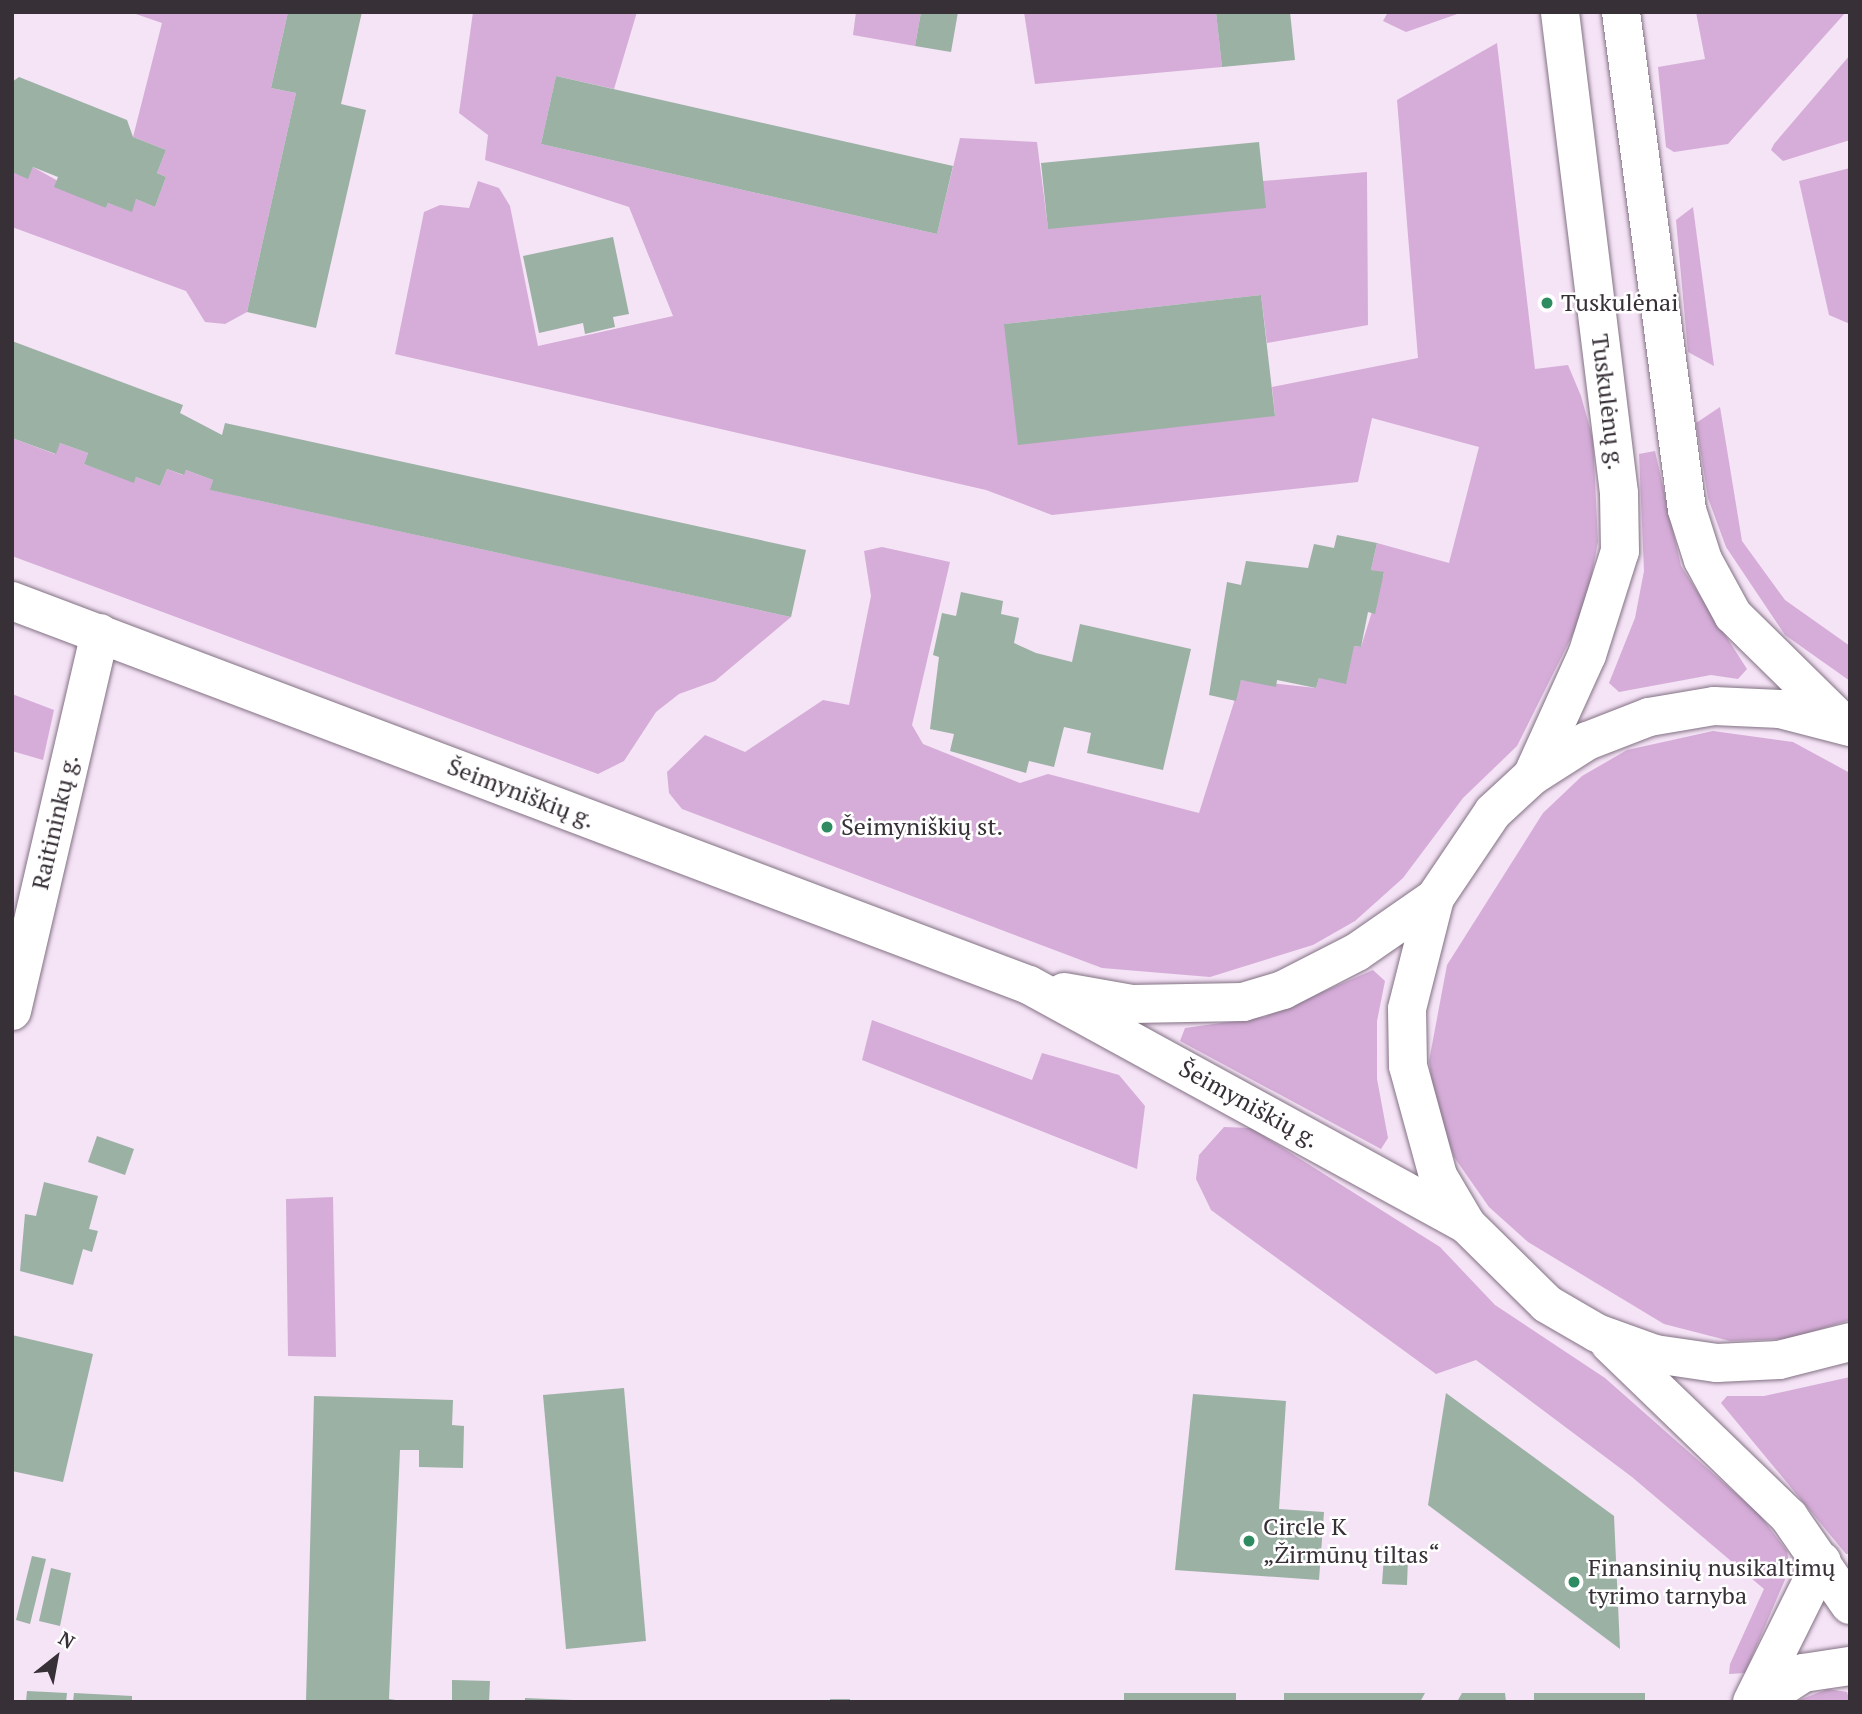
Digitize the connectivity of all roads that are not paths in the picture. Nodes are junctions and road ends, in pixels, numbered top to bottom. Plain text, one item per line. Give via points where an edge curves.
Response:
1 (1560, 12) edge
2 (1621, 12) edge
3 (12, 601) edge
4 (100, 633) junction
5 (1847, 726) edge
6 (1532, 776) junction
7 (1435, 898) junction
8 (1029, 985) junction
9 (12, 1011) edge
10 (1467, 1225) junction
11 (1597, 1333) junction
12 (1850, 1342) edge
13 (1822, 1561) junction
14 (1850, 1605) edge
15 (1850, 1667) edge
16 (1752, 1702) edge
17 (1759, 1702) edge

1 - 6 main road, Tuskulėnų g. via 1619,493 1620,551 1587,655
2 - 5 main road via 1687,510 1703,560 1733,615
3 - 4 main road, Šeimyniškių g.
4 - 8 main road, Šeimyniškių g.
4 - 9 main road, Raitininkų g.
5 - 6 main road via 1780,709 1701,708 1649,717 1587,741
6 - 7 main road via 1485,822
7 - 8 main road, Šeimyniškių g. via 1357,952 1283,990 1242,1002 1132,1004
7 - 10 main road via 1407,1009 1408,1066 1434,1165
8 - 10 main road, Šeimyniškių g.
10 - 11 main road via 1547,1304
11 - 12 main road via 1655,1353 1717,1363 1779,1360
11 - 13 main road via 1745,1470
13 - 14 main road
13 - 16 main road
15 - 17 main road via 1803,1673

